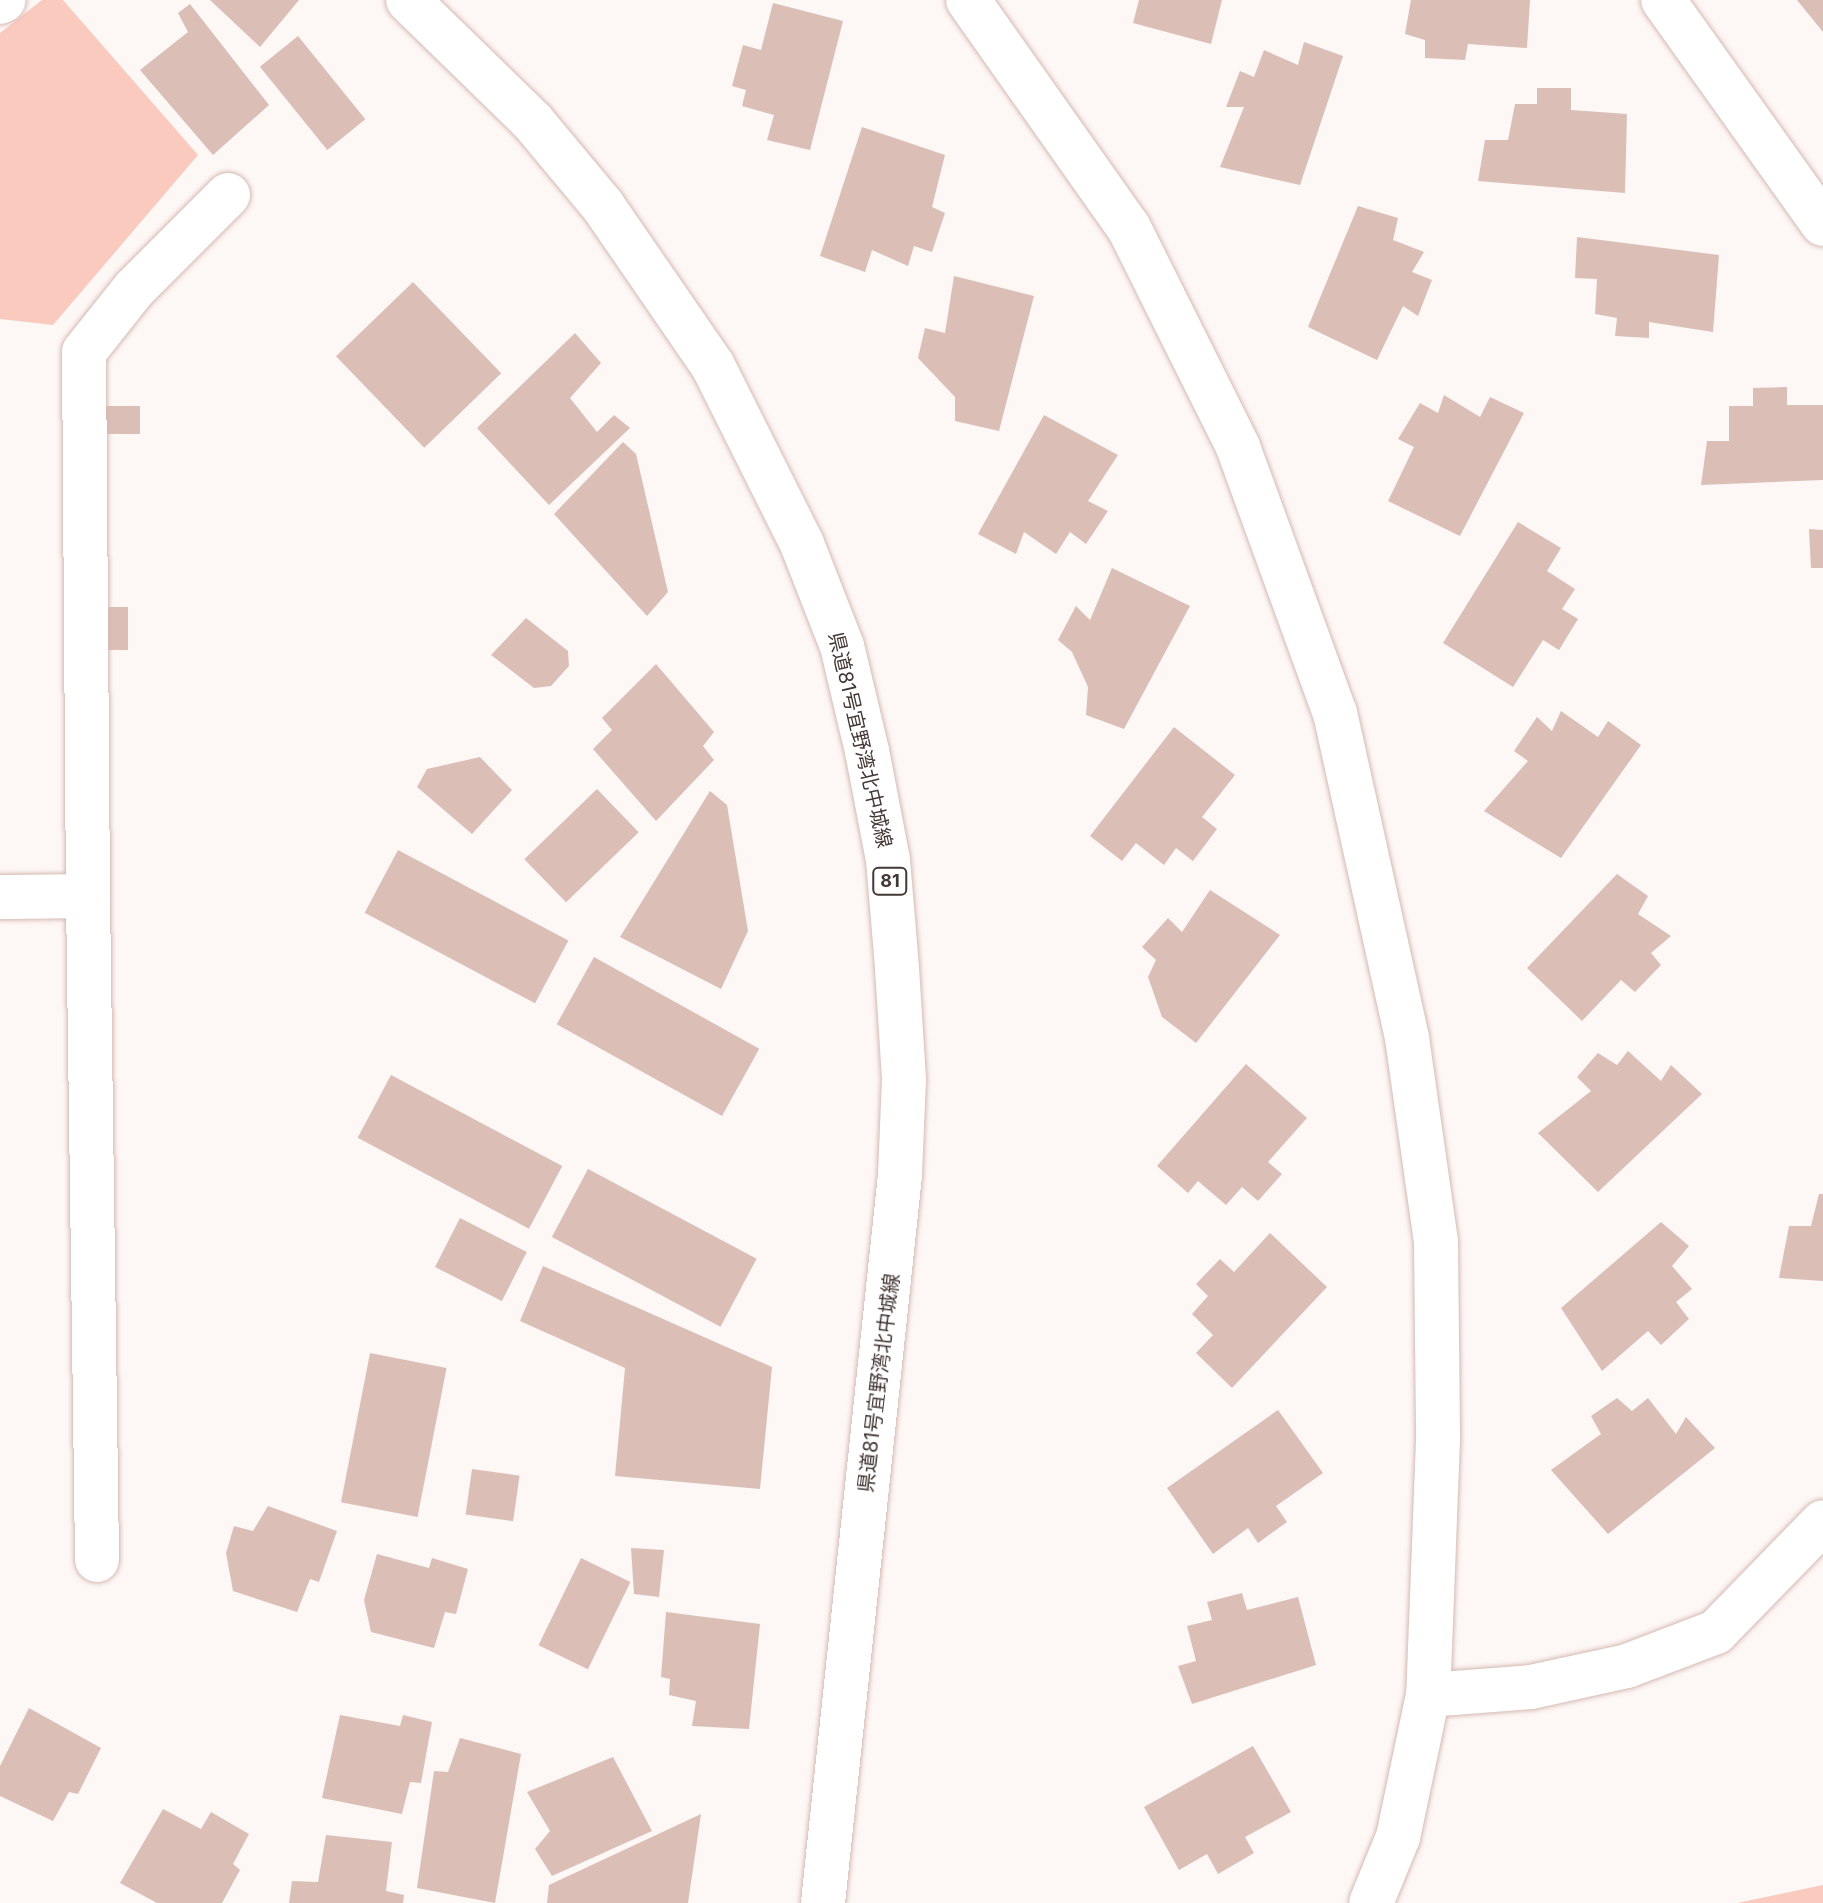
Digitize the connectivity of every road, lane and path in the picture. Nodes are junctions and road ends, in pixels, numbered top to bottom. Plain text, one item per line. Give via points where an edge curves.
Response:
1 (408, 0) edge
2 (968, 0) edge
3 (1663, 0) edge
4 (228, 195) dead end
5 (1815, 196) edge
6 (88, 896) junction
7 (0, 897) edge
8 (1823, 1522) edge
9 (97, 1560) dead end
10 (1428, 1695) junction
11 (823, 1903) edge
12 (1371, 1903) edge

1 - 11 main road, 県道81号宜野湾北中城線 / 81 via 533,122 583,182 713,366 802,544 842,646 867,751 888,860 904,1079 900,1175
2 - 10 main road via 1129,228 1238,447 1335,713 1407,1038 1436,1242 1438,1440
3 - 5 main road
4 - 6 main road via 134,289 84,352
6 - 7 main road
6 - 9 main road
8 - 10 main road via 1716,1632 1627,1666 1531,1687
10 - 12 main road via 1398,1837

